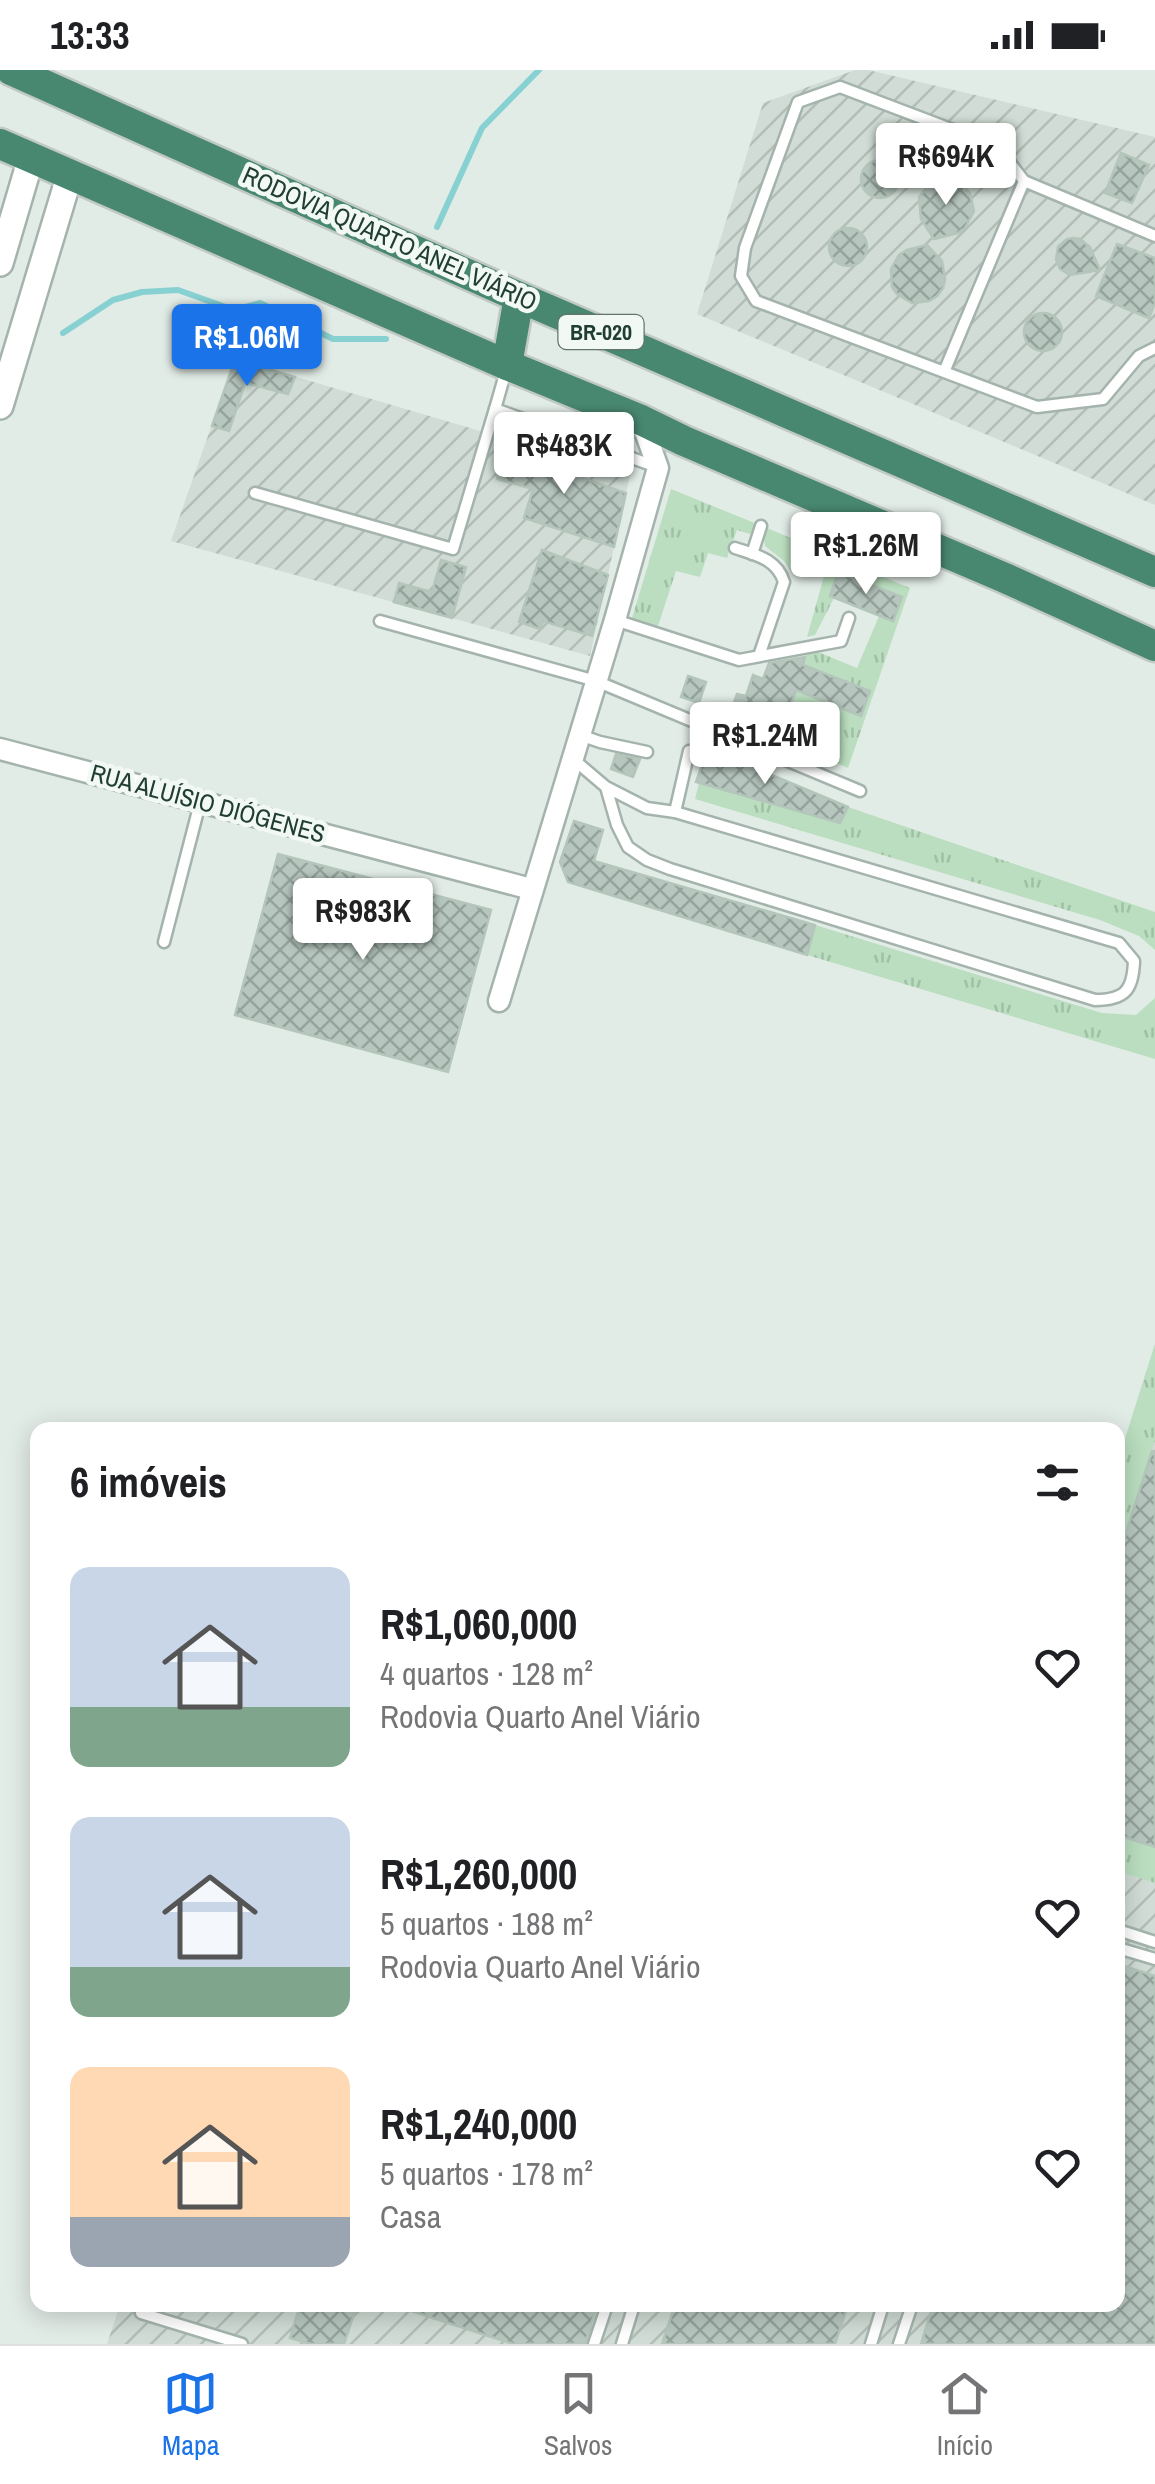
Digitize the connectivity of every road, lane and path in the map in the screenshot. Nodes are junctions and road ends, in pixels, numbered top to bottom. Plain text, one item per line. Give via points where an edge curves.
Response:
1 (11, 70) edge
2 (52, 78) edge
3 (0, 144) edge
4 (31, 158) junction
5 (70, 174) junction
6 (1024, 181) junction
7 (10, 205) edge
8 (1155, 236) edge
9 (0, 264) edge
10 (520, 297) junction
11 (1155, 348) edge
12 (507, 366) junction
13 (944, 372) junction
14 (0, 406) edge
15 (495, 409) junction
16 (641, 420) junction
17 (658, 468) junction
18 (255, 493) dead end
19 (761, 526) dead end
20 (735, 548) dead end
21 (752, 554) junction
22 (1155, 572) edge
23 (849, 618) dead end
24 (615, 620) junction
25 (380, 621) dead end
26 (1155, 646) edge
27 (759, 656) junction
28 (596, 681) junction
29 (580, 735) junction
30 (0, 749) edge
31 (689, 751) dead end
32 (647, 752) dead end
33 (572, 759) junction
34 (606, 787) junction
35 (860, 791) dead end
36 (200, 802) junction
37 (675, 812) junction
38 (531, 890) junction
39 (164, 942) dead end
40 (499, 1001) dead end
41 (1125, 1932) edge
42 (1155, 1942) edge
43 (1125, 1950) edge
44 (1155, 1959) edge
45 (141, 2312) edge
46 (605, 2312) edge
47 (632, 2312) edge
48 (881, 2312) edge
49 (910, 2312) edge
50 (242, 2344) edge
51 (594, 2344) edge
52 (622, 2344) edge
53 (870, 2344) edge
54 (899, 2344) edge

1 - 2 highway, RODOVIA QUARTO ANEL VIÁRIO / BR-020
2 - 10 highway, RODOVIA QUARTO ANEL VIÁRIO / BR-020
3 - 4 highway, BR-020
4 - 5 highway, BR-020
4 - 7 street
5 - 12 highway, BR-020
5 - 14 street
6 - 8 lane
6 - 13 lane
6 - 13 lane via 998,147 840,87 798,102 745,248 742,276 756,301
7 - 9 street
10 - 12 highway
10 - 22 highway, RODOVIA QUARTO ANEL VIÁRIO / BR-020
11 - 13 lane via 1139,356 1103,399 1037,408
12 - 15 lane
12 - 16 highway, BR-020
15 - 17 lane
15 - 18 lane via 453,549
16 - 17 street
16 - 26 highway, BR-020
17 - 24 street
19 - 21 lane
20 - 21 lane
21 - 27 lane via 772,561 784,582
23 - 27 lane via 841,641
24 - 27 lane via 738,660
24 - 28 street
25 - 28 lane
28 - 29 street
28 - 35 lane
29 - 32 lane
29 - 33 street
30 - 36 street, RUA ALUÍSIO DIÓGENES
31 - 37 lane
33 - 34 lane
33 - 38 street
34 - 37 lane via 648,808
34 - 37 lane via 628,847 670,869 1095,1000 1113,1000 1128,990 1134,975 1134,961 1119,943
36 - 38 street, RUA ALUÍSIO DIÓGENES
36 - 39 lane
38 - 40 street
41 - 42 lane
43 - 44 lane
45 - 50 lane
46 - 51 lane
47 - 52 lane
48 - 53 lane
49 - 54 lane

